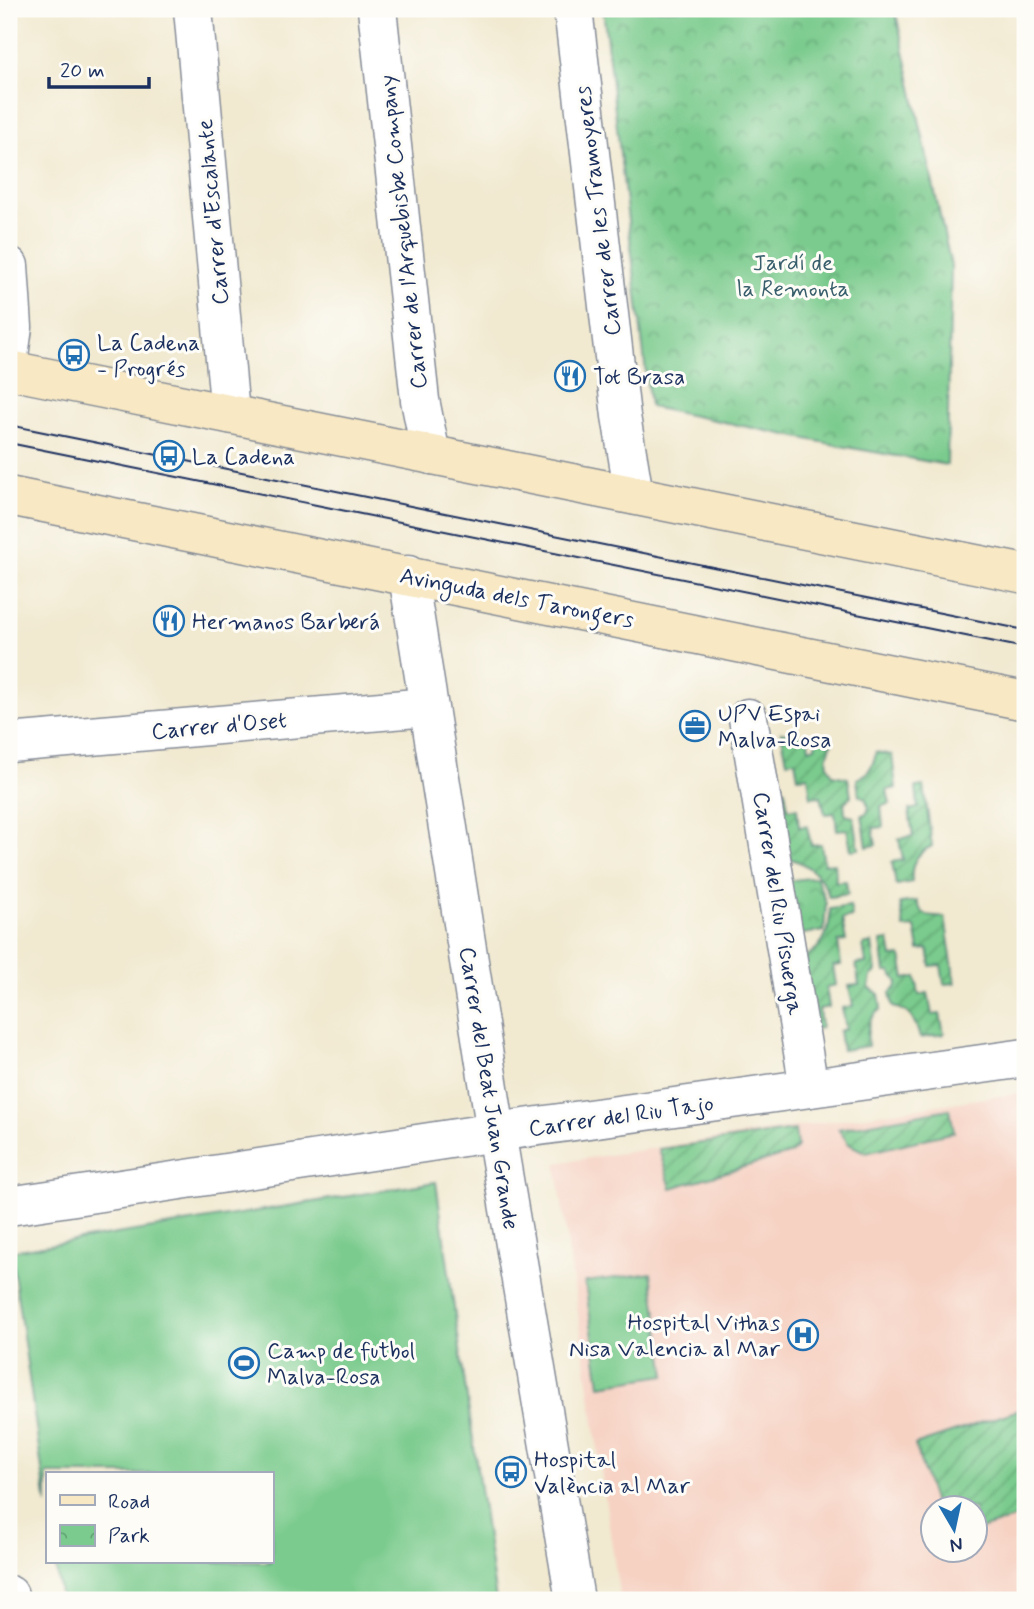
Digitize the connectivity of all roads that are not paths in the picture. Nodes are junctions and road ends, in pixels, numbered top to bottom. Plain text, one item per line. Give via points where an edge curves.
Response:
1 (193, 9) edge
2 (377, 9) edge
3 (573, 9) edge
4 (9, 266) edge
5 (9, 355) edge
6 (9, 370) edge
7 (230, 414) junction
8 (431, 455) junction
9 (634, 495) junction
10 (9, 496) edge
11 (1025, 573) edge
12 (408, 575) junction
13 (1025, 701) edge
14 (428, 707) junction
15 (748, 718) dead end
16 (9, 743) edge
17 (1025, 1058) edge
18 (809, 1088) junction
19 (496, 1132) junction
20 (9, 1206) edge
21 (9, 1595) edge
22 (9, 1600) edge
23 (575, 1600) edge

1 - 7 street, Carrer d'Escalante
2 - 8 street, Carrer de l'Arquebisbe Company via 420,400
3 - 9 street, Carrer de les Tramoyeres
4 - 5 street via 13,327
6 - 7 main road
7 - 8 main road
8 - 9 main road
9 - 11 main road
10 - 12 main road, Avinguda dels Tarongers
12 - 13 main road, Avinguda dels Tarongers
12 - 14 street, Carrer del Beat Juan Grande
14 - 16 street, Carrer d'Oset
14 - 19 street, Carrer del Beat Juan Grande
15 - 18 street, Carrer del Riu Pisuerga
17 - 18 street, Carrer del Riu Tajo
18 - 19 street, Carrer del Riu Tajo
19 - 20 street, Carrer del Riu Tajo
19 - 23 street, Carrer del Beat Juan Grande
21 - 22 street

